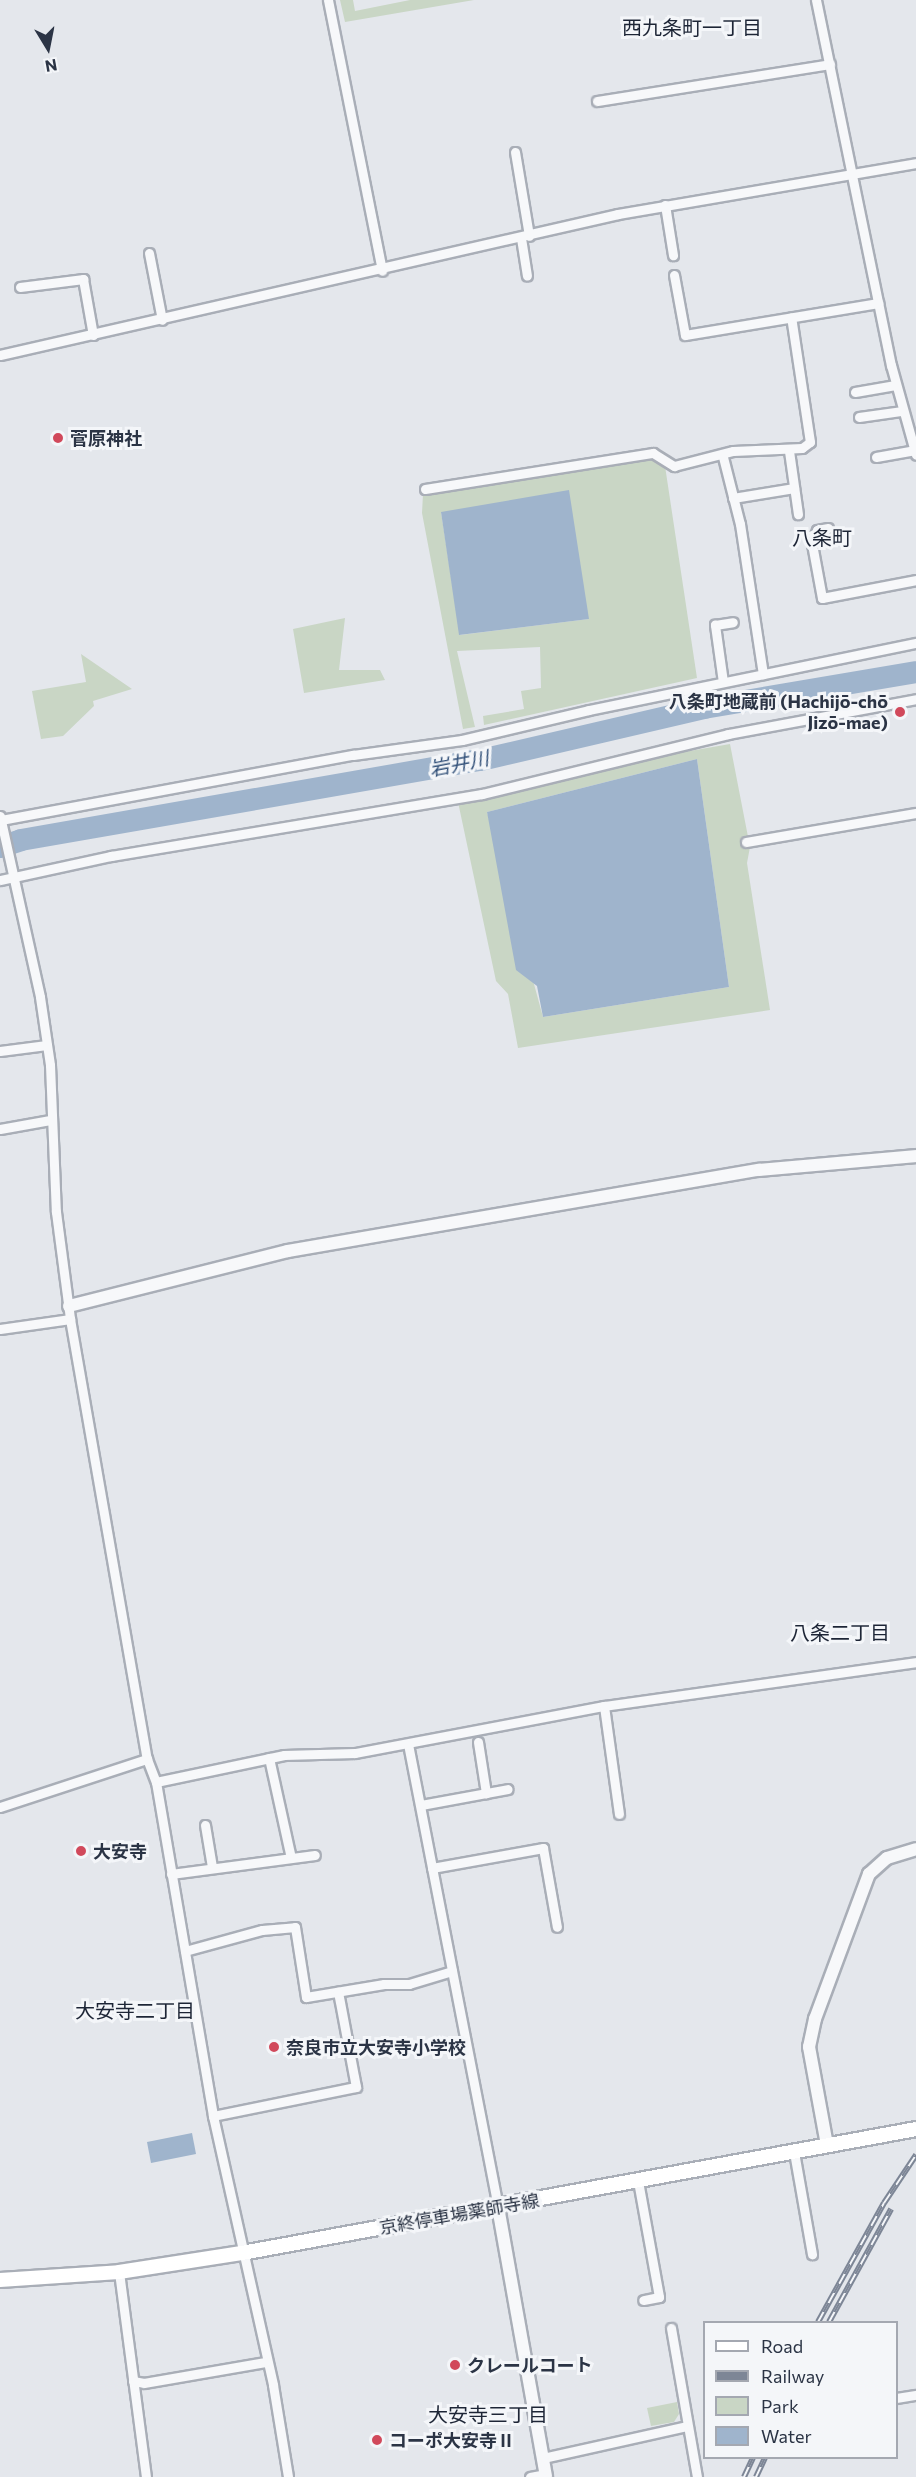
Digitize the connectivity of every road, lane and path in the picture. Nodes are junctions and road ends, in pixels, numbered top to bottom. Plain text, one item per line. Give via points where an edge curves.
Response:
1 (328, 0) edge
2 (816, 0) edge
3 (830, 64) junction
4 (597, 101) dead end
5 (515, 152) dead end
6 (916, 163) edge
7 (852, 175) junction
8 (665, 205) junction
9 (525, 237) junction
10 (149, 253) dead end
11 (673, 255) dead end
12 (381, 271) junction
13 (674, 275) dead end
14 (527, 276) dead end
15 (20, 287) dead end
16 (878, 303) junction
17 (791, 317) junction
18 (162, 320) junction
19 (93, 335) junction
20 (0, 356) edge
21 (896, 385) junction
22 (855, 392) dead end
23 (901, 411) junction
24 (859, 417) dead end
25 (789, 451) junction
26 (915, 452) edge
27 (723, 457) junction
28 (876, 457) dead end
29 (794, 488) junction
30 (425, 489) dead end
31 (733, 498) junction
32 (798, 514) dead end
33 (828, 528) dead end
34 (916, 580) edge
35 (733, 622) dead end
36 (916, 643) edge
37 (763, 674) junction
38 (723, 682) junction
39 (916, 699) edge
40 (916, 813) edge
41 (1, 821) edge
42 (746, 842) dead end
43 (13, 872) junction
44 (0, 879) edge
45 (47, 1045) junction
46 (0, 1052) edge
47 (50, 1120) junction
48 (0, 1129) edge
49 (916, 1156) edge
50 (70, 1312) junction
51 (0, 1329) edge
52 (916, 1662) edge
53 (604, 1706) junction
54 (478, 1742) dead end
55 (408, 1744) junction
56 (269, 1758) junction
57 (147, 1759) junction
58 (156, 1782) junction
59 (508, 1789) dead end
60 (486, 1793) junction
61 (421, 1805) junction
62 (0, 1807) edge
63 (619, 1814) dead end
64 (205, 1826) dead end
65 (916, 1849) edge
66 (315, 1855) dead end
67 (291, 1858) junction
68 (212, 1867) junction
69 (432, 1868) junction
70 (171, 1874) junction
71 (557, 1927) dead end
72 (185, 1951) junction
73 (452, 1971) junction
74 (338, 1992) junction
75 (213, 2115) junction
76 (916, 2129) edge
77 (827, 2145) junction
78 (794, 2152) junction
79 (638, 2181) junction
80 (498, 2206) junction
81 (242, 2253) junction
82 (812, 2254) dead end
83 (119, 2272) junction
84 (0, 2280) edge
85 (643, 2300) dead end
86 (671, 2328) dead end
87 (265, 2362) junction
88 (134, 2381) junction
89 (916, 2395) edge
90 (898, 2398) edge
91 (687, 2426) junction
92 (543, 2458) junction
93 (546, 2476) edge
94 (146, 2477) edge
95 (288, 2477) edge
96 (530, 2477) edge
97 (697, 2477) edge

1 - 12 street
2 - 3 street
3 - 4 street
3 - 7 street
5 - 9 street
6 - 7 street
7 - 8 street
7 - 16 street
8 - 9 street
8 - 11 street
9 - 12 street
9 - 14 street
10 - 18 street
12 - 18 street
13 - 17 street via 685,335
15 - 19 street via 83,279
16 - 17 street
16 - 21 street
17 - 25 street via 810,442
18 - 19 street
19 - 20 street
21 - 22 street
21 - 23 street
23 - 24 street
23 - 26 street
25 - 27 street via 753,449
25 - 29 street
26 - 28 street
27 - 30 street via 674,466 653,453
27 - 31 street
29 - 31 street
29 - 32 street
31 - 37 street
33 - 34 street via 817,530 812,544 822,598
35 - 38 street via 715,625
36 - 37 street
37 - 38 street
38 - 41 street via 462,740 352,755
39 - 43 street via 728,734 482,794
40 - 42 street
41 - 43 street
43 - 44 street
43 - 45 street
45 - 46 street
45 - 47 street
47 - 48 street
47 - 50 street via 56,1212
49 - 50 street via 759,1170 288,1251
50 - 51 street
50 - 57 street
52 - 53 street
53 - 55 street via 418,1738
53 - 63 street
54 - 60 street
55 - 56 street via 327,1757
55 - 61 street
56 - 58 street
56 - 67 street
57 - 58 street
57 - 62 street
58 - 70 street
59 - 60 street
60 - 61 street
61 - 69 street
64 - 68 street
65 - 77 street via 887,1858 869,1874 815,2019 810,2047
66 - 67 street
67 - 68 street
68 - 70 street
69 - 71 street via 543,1848
69 - 73 street
70 - 72 street
72 - 74 street via 262,1930 295,1927 306,1996
72 - 75 street
73 - 74 street via 409,1984
73 - 80 street
74 - 75 street via 356,2087
75 - 81 street
76 - 77 main road, 京終停車場薬師寺線
77 - 78 main road, 京終停車場薬師寺線
78 - 79 main road, 京終停車場薬師寺線
78 - 82 street
79 - 80 main road, 京終停車場薬師寺線
79 - 85 street via 659,2298
80 - 81 main road, 京終停車場薬師寺線
80 - 92 street
81 - 83 main road, 京終停車場薬師寺線
81 - 87 street
83 - 84 main road, 京終停車場薬師寺線
83 - 88 street
86 - 91 street
87 - 88 street via 144,2383
87 - 95 street via 273,2385
88 - 94 street
89 - 90 street
91 - 92 street
91 - 97 street
92 - 93 street
93 - 96 street

